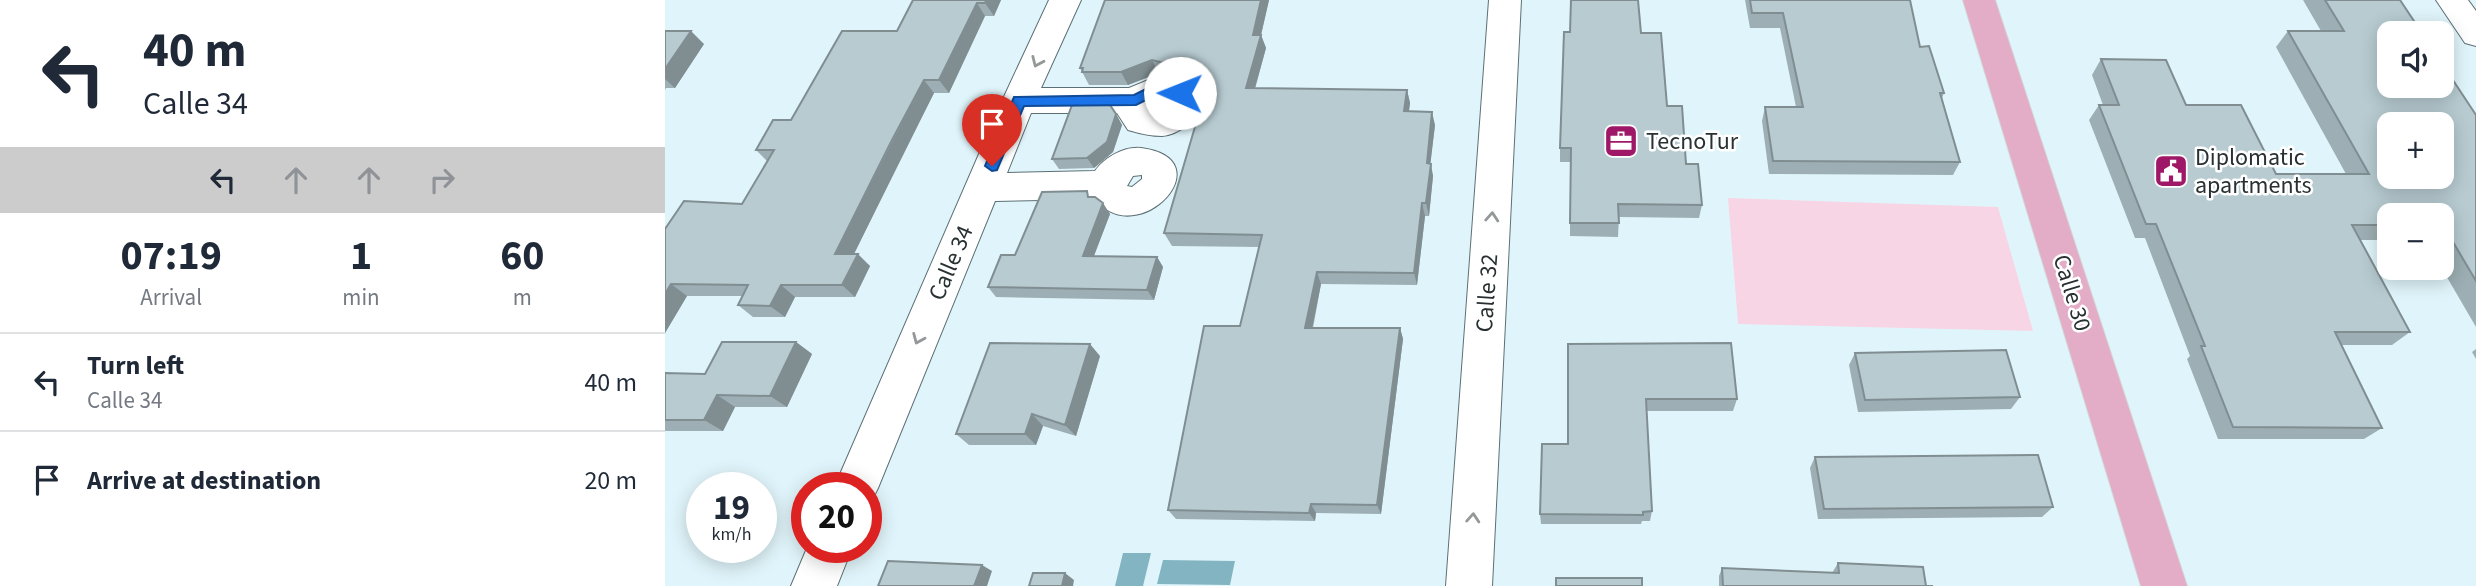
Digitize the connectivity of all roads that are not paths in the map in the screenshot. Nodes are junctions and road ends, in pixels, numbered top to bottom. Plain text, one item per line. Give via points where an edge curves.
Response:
1 (1065, 0) edge
2 (1505, 0) edge
3 (1979, 0) edge
4 (2452, 0) edge
5 (2476, 35) edge
6 (1019, 101) junction
7 (983, 187) junction
8 (863, 472) edge
9 (824, 563) edge
10 (814, 586) edge
11 (1469, 586) edge
12 (2164, 586) edge

1 -> 6 street, Calle 34
11 -> 2 street, Calle 32
3 - 12 main road, Calle 30
4 - 5 street
6 - 7 street, Calle 34
6 - 7 street via 1146,112 1141,161 1153,163 1161,173 1159,186 1146,197 1128,202 1109,192 1107,185
7 -> 8 street, Calle 34
9 - 10 street

